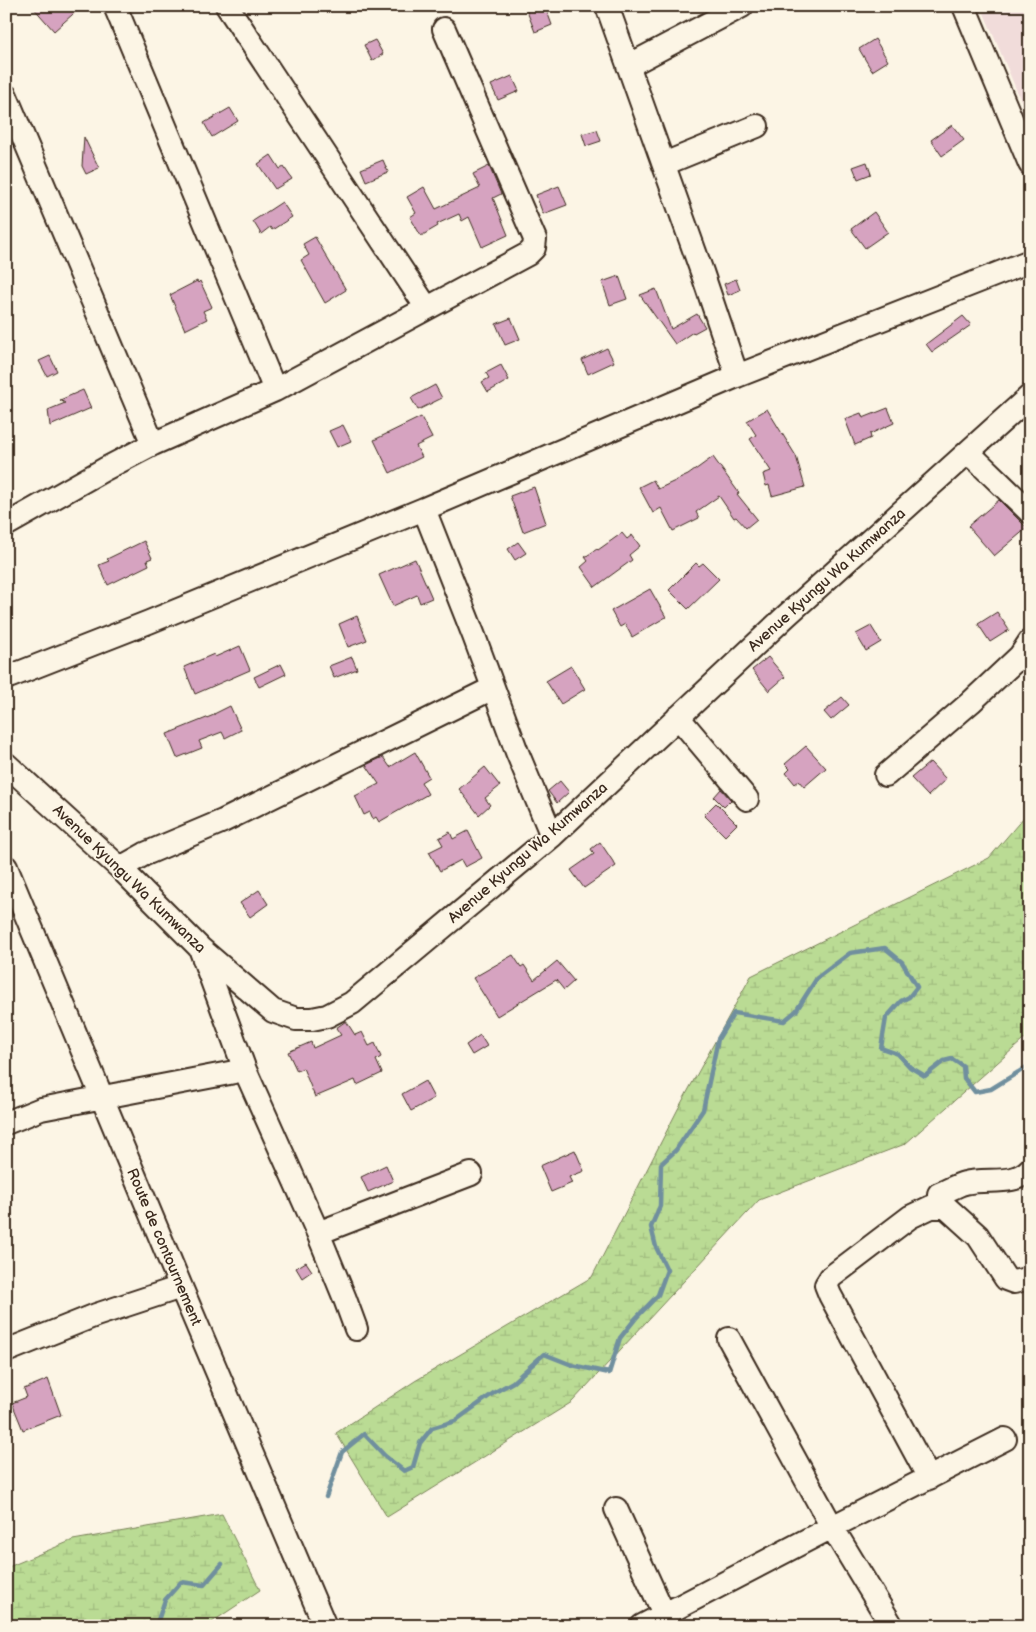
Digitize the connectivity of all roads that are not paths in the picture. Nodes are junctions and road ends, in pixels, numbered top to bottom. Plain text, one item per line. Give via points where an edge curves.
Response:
1 (227, 6) edge
2 (606, 6) edge
3 (742, 6) edge
4 (964, 6) edge
5 (121, 8) edge
6 (444, 29) dead end
7 (628, 66) junction
8 (6, 96) edge
9 (757, 126) dead end
10 (664, 164) junction
11 (1030, 164) edge
12 (1030, 261) edge
13 (427, 308) junction
14 (737, 376) junction
15 (275, 390) junction
16 (1030, 396) edge
17 (153, 444) junction
18 (968, 452) junction
19 (424, 509) junction
20 (1030, 512) edge
21 (6, 525) edge
22 (1030, 641) edge
23 (6, 678) edge
24 (493, 688) junction
25 (678, 717) junction
26 (6, 764) edge
27 (886, 775) dead end
28 (747, 799) dead end
29 (552, 836) junction
30 (6, 867) edge
31 (120, 868) junction
32 (13, 901) edge
33 (200, 948) junction
34 (245, 1070) junction
35 (102, 1097) junction
36 (6, 1124) edge
37 (1030, 1169) edge
38 (471, 1174) dead end
39 (939, 1194) dead end
40 (318, 1233) junction
41 (1030, 1278) edge
42 (180, 1287) junction
43 (356, 1329) dead end
44 (729, 1339) dead end
45 (6, 1351) edge
46 (1005, 1439) dead end
47 (929, 1478) junction
48 (616, 1509) dead end
49 (832, 1527) junction
50 (664, 1614) junction
51 (325, 1626) edge
52 (642, 1626) edge
53 (892, 1626) edge

1 - 13 street
2 - 7 street
3 - 7 street
4 - 11 street
5 - 15 street
6 - 13 street via 535,239 534,248 528,254
7 - 10 street
8 - 17 street
9 - 10 street
10 - 14 street
12 - 14 street
13 - 15 street
14 - 19 street
15 - 17 street
16 - 18 street, Avenue Kyungu Wa Kumwanza
17 - 21 street
18 - 20 street
18 - 25 street, Avenue Kyungu Wa Kumwanza
19 - 23 street
19 - 24 street
22 - 27 street via 1020,656 971,702
24 - 29 street
24 - 31 street
25 - 28 street
25 - 29 street, Avenue Kyungu Wa Kumwanza
26 - 31 street, Avenue Kyungu Wa Kumwanza
29 - 33 street, Avenue Kyungu Wa Kumwanza via 352,1003 327,1016 296,1019 273,1011
30 - 32 street, Route de contournement
31 - 33 street, Avenue Kyungu Wa Kumwanza
32 - 35 street, Route de contournement
33 - 34 street
34 - 35 street
34 - 40 street
35 - 36 street via 42,1109
35 - 42 street, Route de contournement
37 - 39 street via 1012,1180 966,1183
38 - 40 street
40 - 43 street
41 - 47 street via 1014,1282 1006,1279 978,1236 946,1207 930,1207 910,1217 831,1277 826,1285
42 - 45 street via 96,1315
42 - 51 street, Route de contournement
44 - 49 street
46 - 47 street
47 - 49 street
48 - 50 street
49 - 50 street
49 - 53 street
50 - 52 street

